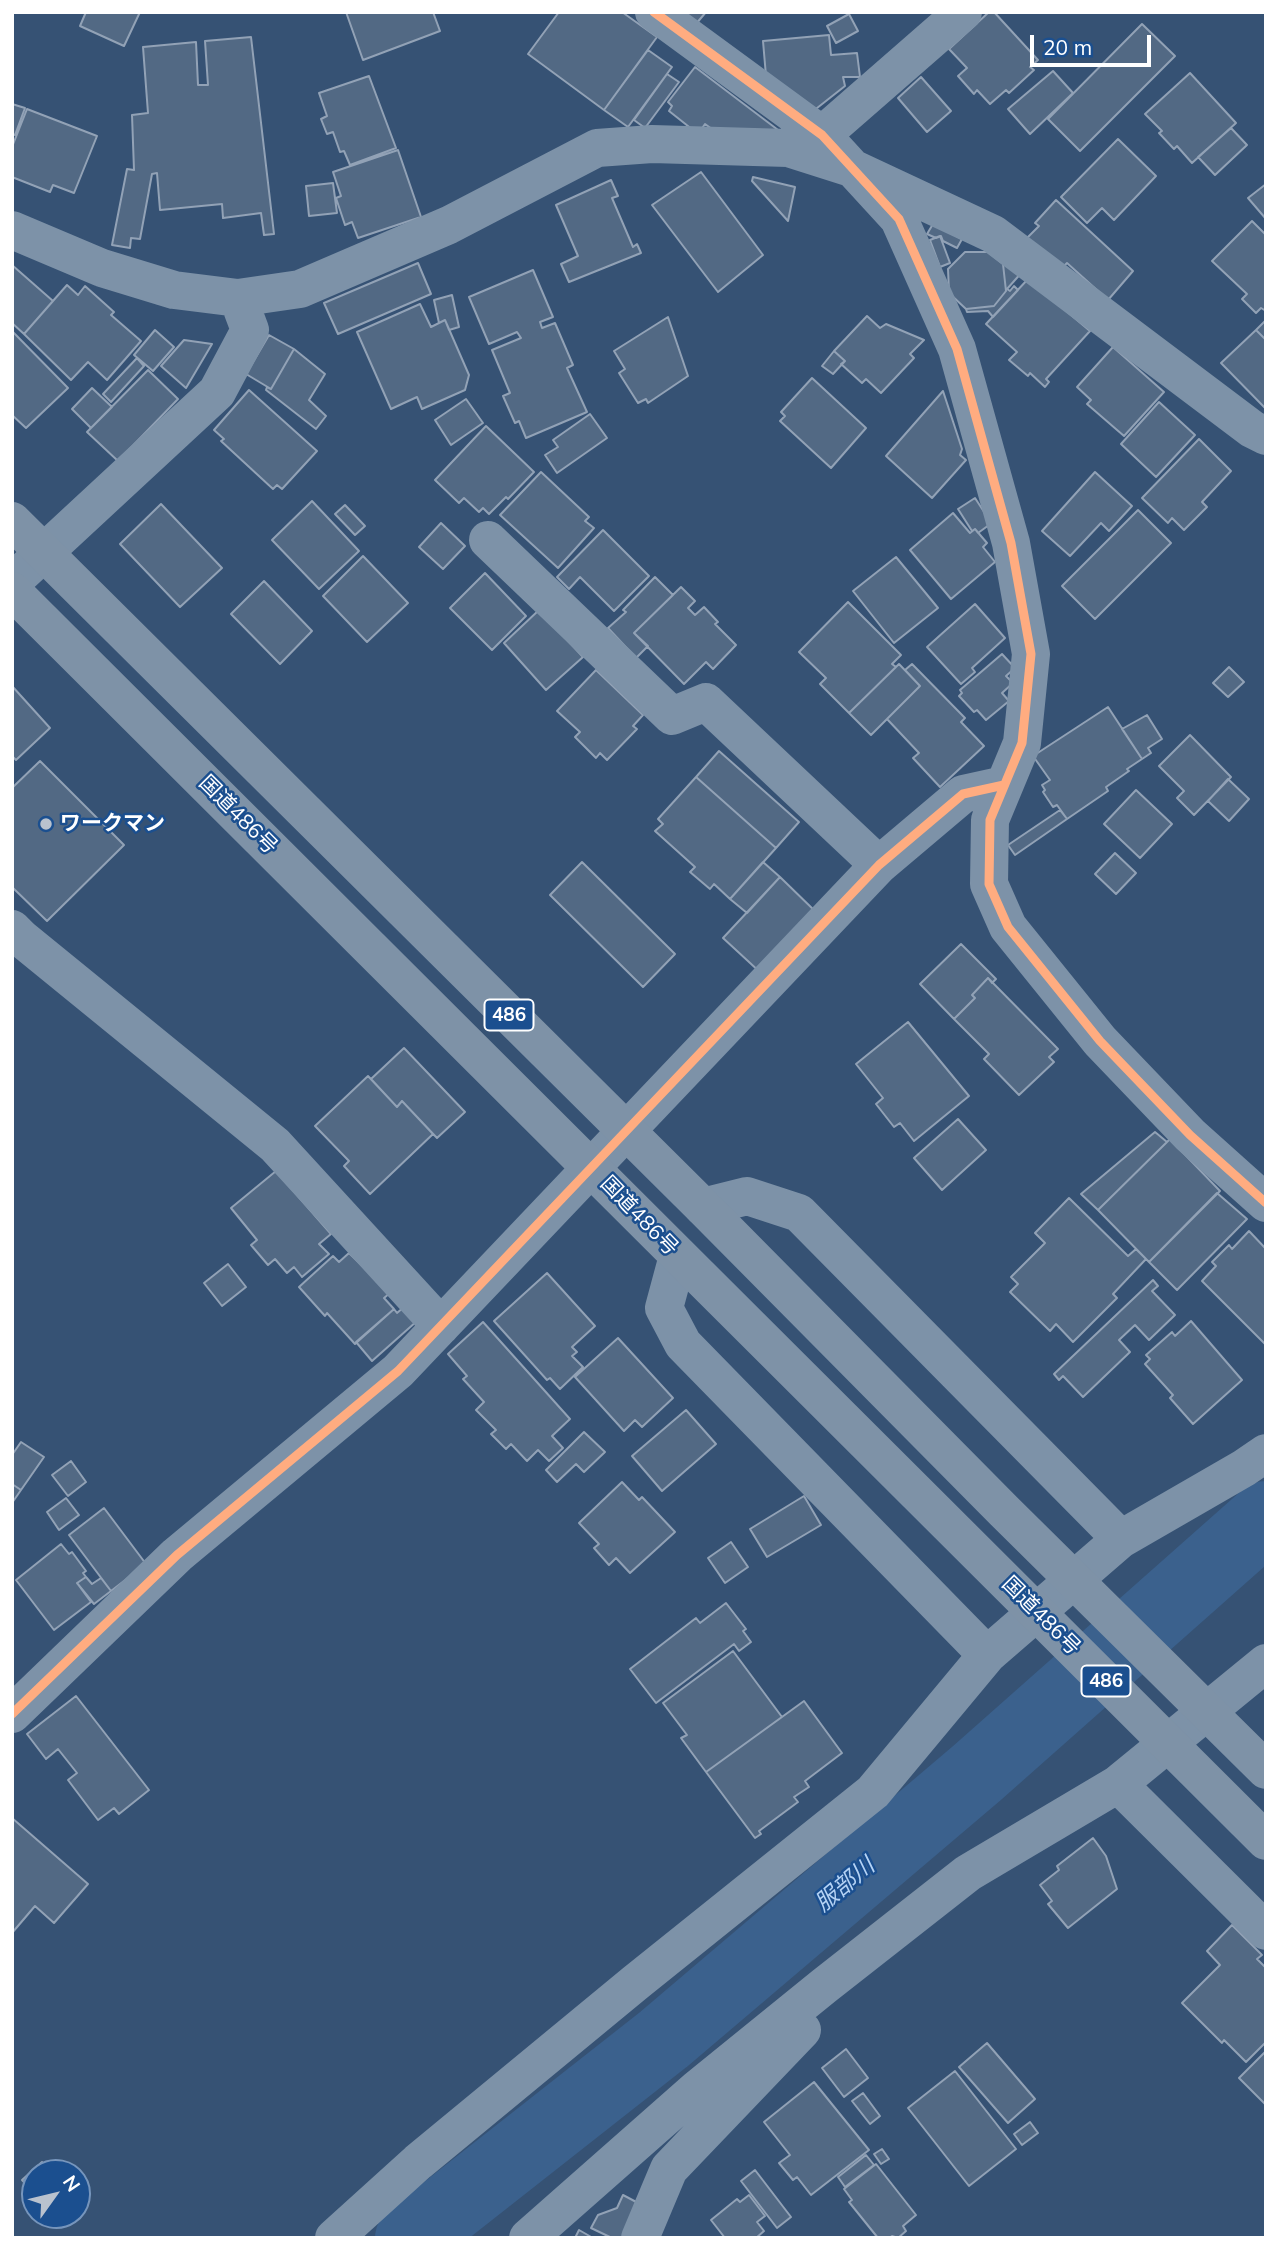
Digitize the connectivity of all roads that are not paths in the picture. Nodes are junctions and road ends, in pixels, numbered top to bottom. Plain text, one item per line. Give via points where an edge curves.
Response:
1 (654, 12) edge
2 (963, 12) edge
3 (814, 144) junction
4 (903, 206) junction
5 (12, 230) edge
6 (238, 298) junction
7 (1266, 436) edge
8 (12, 521) edge
9 (488, 540) dead end
10 (43, 553) junction
11 (12, 582) edge
12 (12, 591) edge
13 (1004, 785) junction
14 (879, 865) junction
15 (12, 929) edge
16 (627, 1133) junction
17 (593, 1169) junction
18 (1266, 1203) edge
19 (703, 1206) junction
20 (678, 1256) junction
21 (441, 1326) junction
22 (1266, 1453) edge
23 (1121, 1539) junction
24 (987, 1655) junction
25 (1265, 1666) edge
26 (13, 1712) edge
27 (1266, 1770) edge
28 (1118, 1784) junction
29 (1255, 1830) edge
30 (1266, 1931) edge
31 (824, 1986) junction
32 (334, 2238) edge
33 (528, 2238) edge
34 (640, 2238) edge

1 - 3 street
2 - 3 street
3 - 4 street
3 - 6 street via 788,148 652,144 597,148 449,225 300,289
4 - 7 street via 993,234
4 - 13 street via 957,349 1011,543 1031,654 1022,743
5 - 6 street via 102,268 174,290
6 - 10 street via 250,330 218,392
8 - 10 highway, 486
9 - 14 street via 671,716 706,702
10 - 11 street
10 - 16 highway, 486
12 - 17 highway, 国道486号 / 486
13 - 14 street via 963,794
13 - 18 street via 990,820 989,884 1008,927 1100,1041 1190,1135
14 - 16 street
15 - 21 street via 275,1145
16 - 17 street
16 - 19 highway, 486
17 - 20 highway, 国道486号 / 486
17 - 21 street
19 - 23 street via 747,1196 799,1213
19 - 27 highway, 486
20 - 24 street via 664,1308 683,1344
20 - 29 highway, 国道486号 / 486
21 - 26 street via 398,1371 177,1555
22 - 23 street
23 - 24 street
24 - 32 street via 873,1792 428,2153
25 - 28 street
28 - 30 street
28 - 31 street via 968,1873
31 - 33 street via 697,2089
31 - 34 street via 832,1998 669,2169

